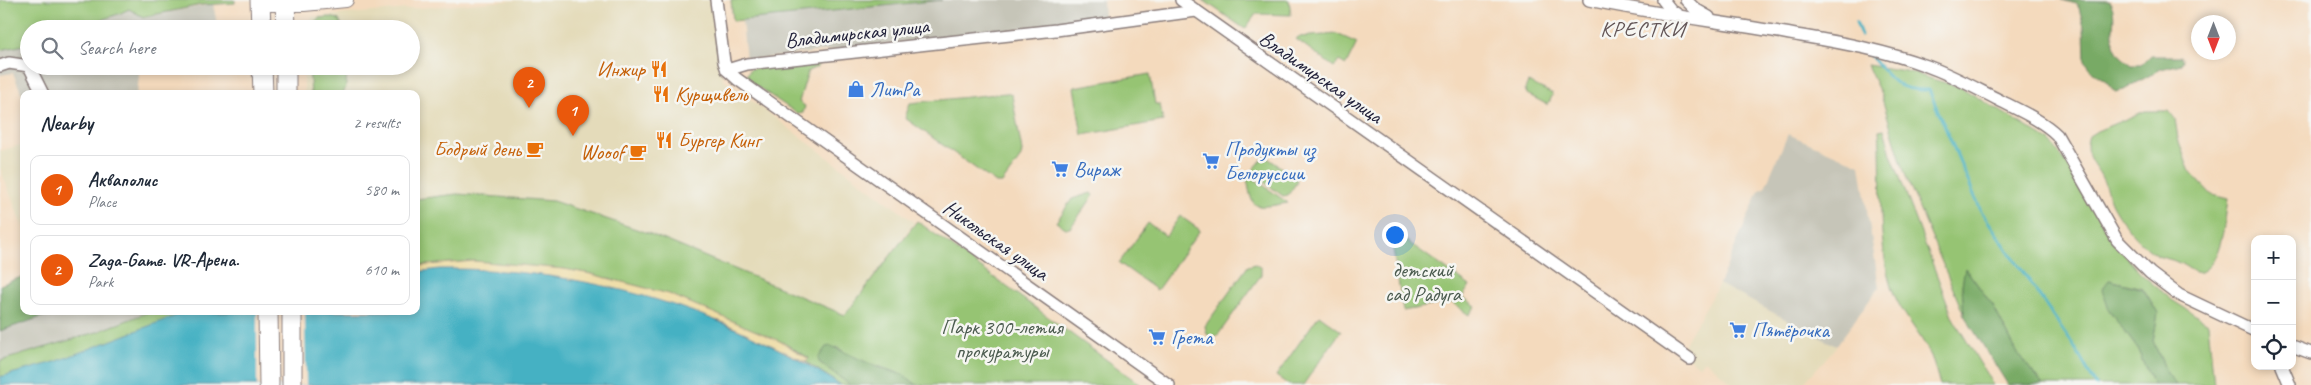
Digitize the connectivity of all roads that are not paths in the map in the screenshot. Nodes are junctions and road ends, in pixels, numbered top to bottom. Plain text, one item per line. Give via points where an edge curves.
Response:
1 (346, 0) edge
2 (716, 0) edge
3 (1181, 0) edge
4 (1589, 0) edge
5 (1663, 0) edge
6 (1681, 0) edge
7 (1686, 0) edge
8 (260, 2) edge
9 (285, 2) edge
10 (1196, 11) junction
11 (1672, 13) junction
12 (261, 20) edge
13 (286, 20) edge
14 (1715, 20) junction
15 (20, 65) edge
16 (0, 66) edge
17 (727, 70) junction
18 (34, 75) edge
19 (262, 75) edge
20 (286, 75) edge
21 (41, 90) edge
22 (263, 90) edge
23 (286, 90) edge
24 (268, 315) edge
25 (292, 315) edge
26 (2251, 329) edge
27 (2296, 347) edge
28 (2311, 353) edge
29 (1690, 360) dead end
30 (2284, 370) edge
31 (269, 385) edge
32 (292, 385) edge
33 (1169, 385) edge
34 (2290, 385) edge

1 - 9 street
2 - 17 street via 722,55
3 - 10 street
4 - 11 street
5 - 11 street
6 - 11 street
7 - 14 street via 1695,10
8 - 9 street
8 - 12 highway
9 - 13 highway
10 - 17 street, Владимирская улица via 747,64
10 - 29 street, Владимирская улица
11 - 14 street
14 - 26 street via 1859,46 1928,66 2051,129 2117,240 2150,273 2179,295
15 - 16 street
17 - 33 street, Никольская улица
18 - 21 street
19 - 22 highway
20 - 23 highway
24 - 31 highway
25 - 32 highway
27 - 28 street
30 - 34 street

